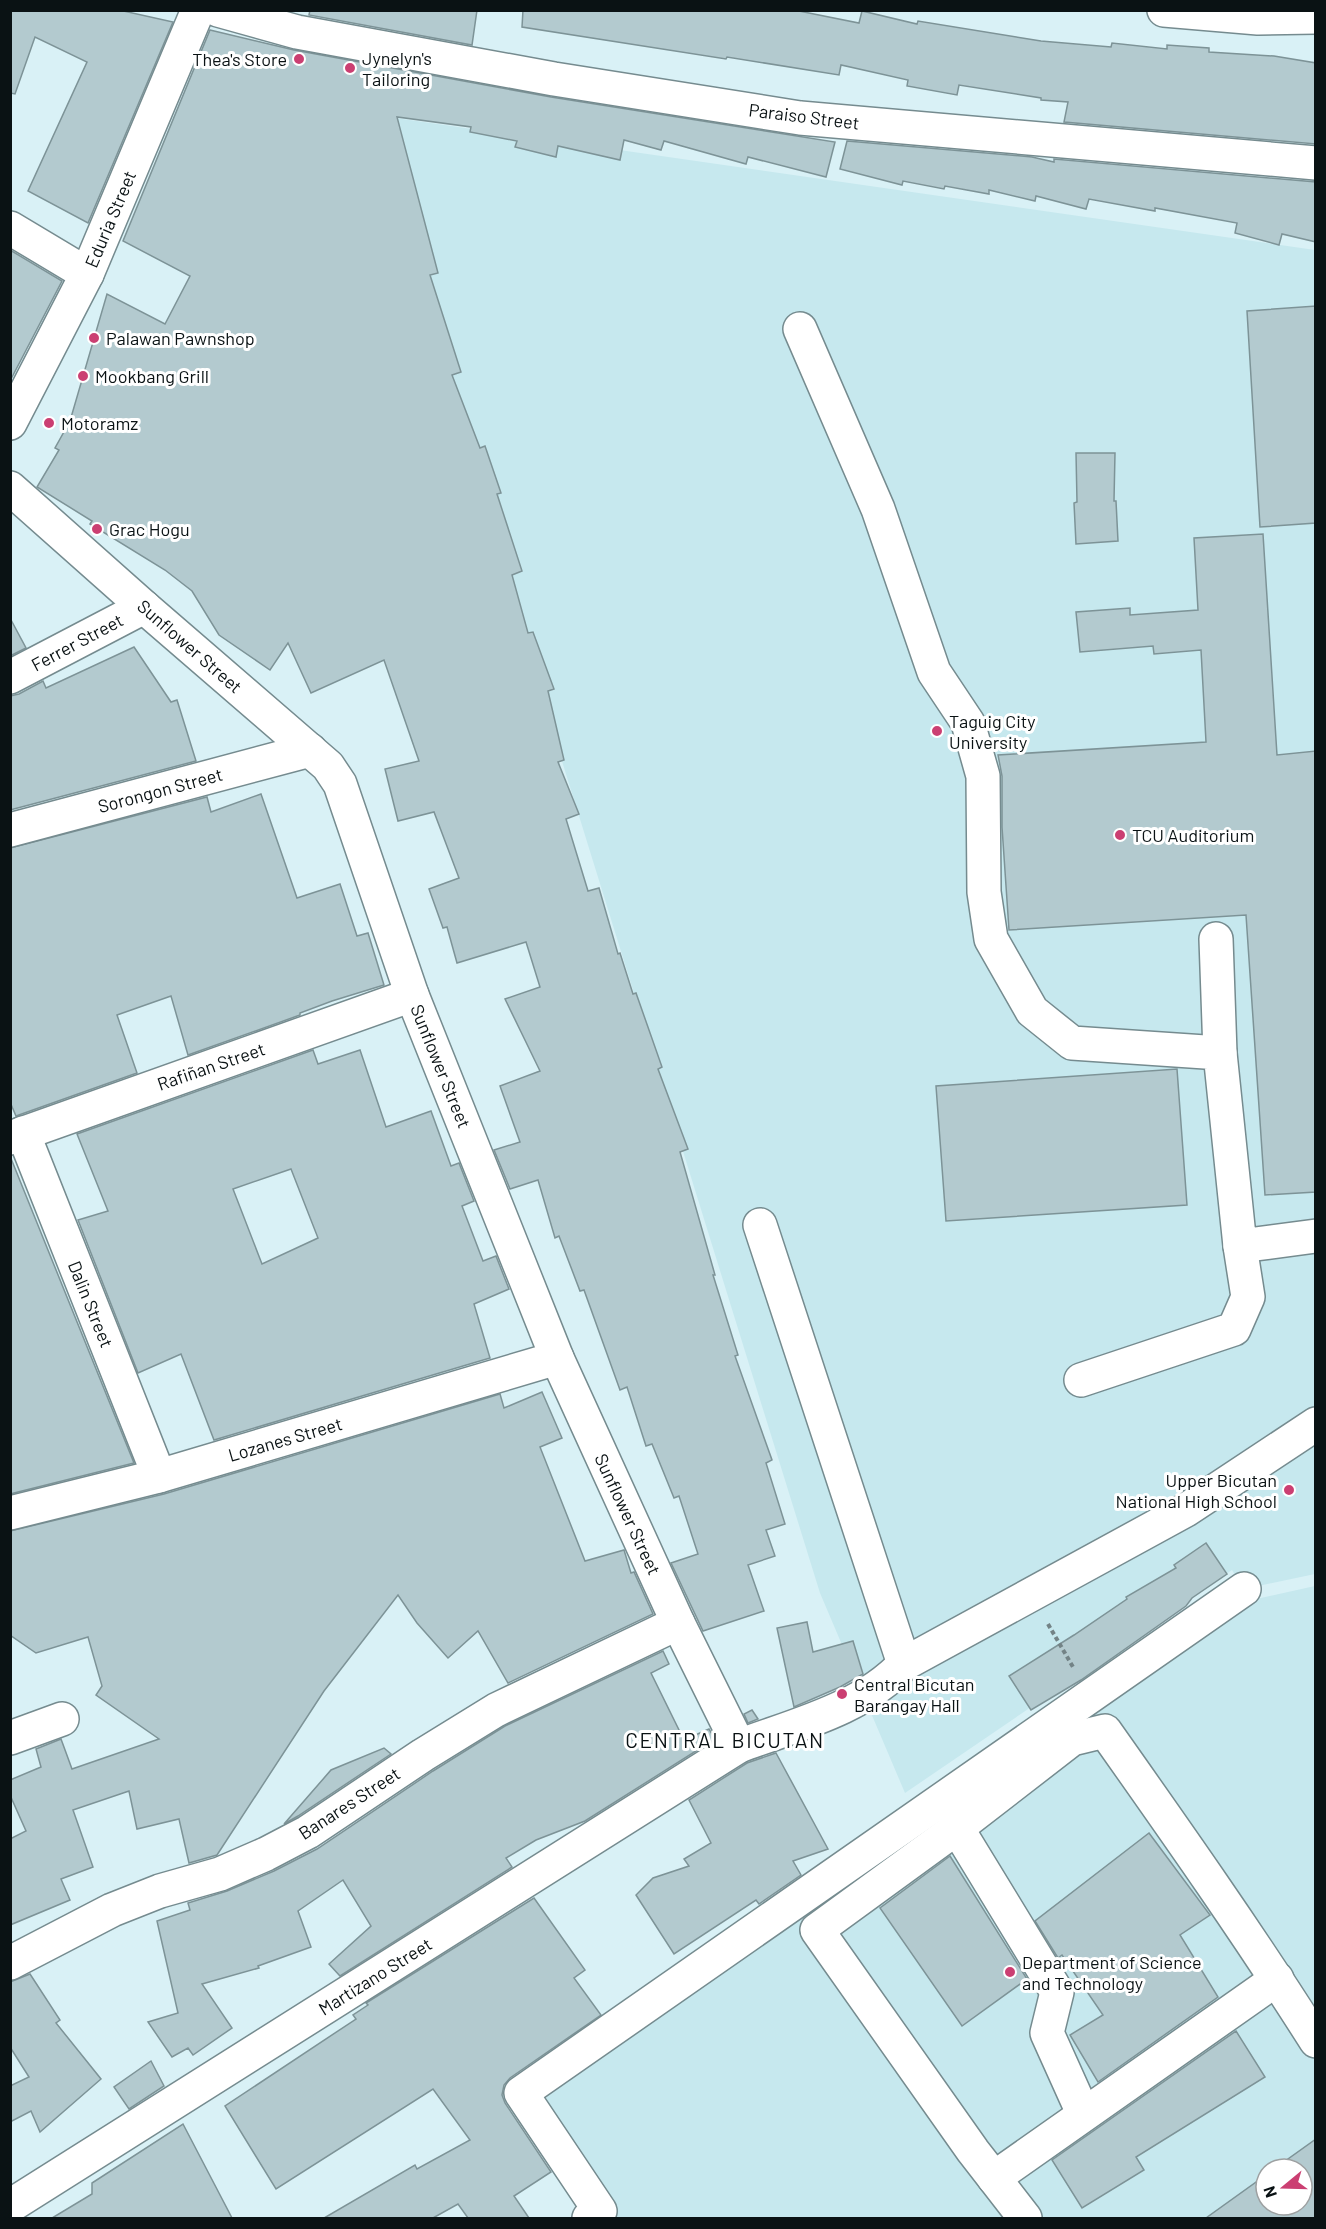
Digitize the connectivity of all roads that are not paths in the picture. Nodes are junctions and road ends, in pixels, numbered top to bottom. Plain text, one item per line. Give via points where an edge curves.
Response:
1 (198, 10) edge
2 (218, 10) edge
3 (1164, 10) edge
4 (1257, 14) edge
5 (1316, 17) edge
6 (297, 21) edge
7 (1316, 163) edge
8 (10, 228) edge
9 (87, 274) junction
10 (800, 329) dead end
11 (10, 423) edge
12 (10, 488) edge
13 (144, 607) junction
14 (10, 677) edge
15 (310, 750) junction
16 (10, 830) edge
17 (1216, 939) dead end
18 (412, 995) junction
19 (1220, 1053) junction
20 (16, 1135) edge
21 (760, 1225) dead end
22 (1316, 1236) edge
23 (1240, 1246) junction
24 (557, 1358) junction
25 (1081, 1380) dead end
26 (1316, 1424) edge
27 (159, 1476) junction
28 (10, 1513) edge
29 (1244, 1589) dead end
30 (678, 1623) junction
31 (904, 1664) junction
32 (62, 1719) dead end
33 (10, 1738) edge
34 (739, 1746) junction
35 (957, 1828) junction
36 (10, 1963) edge
37 (1277, 1980) junction
38 (1316, 2041) edge
39 (1083, 2113) junction
40 (994, 2178) junction
41 (10, 2206) edge
42 (594, 2215) edge
43 (1025, 2218) edge

1 - 9 street, Eduria Street
2 - 6 street, Paraiso Street
3 - 4 street
4 - 5 street
6 - 7 street, Paraiso Street via 554,79 800,118
8 - 9 street
9 - 11 street, Eduria Street
10 - 19 street via 878,509 934,672 968,723 982,776 984,892 991,939 1032,1011 1072,1044
12 - 13 street, Sunflower Street
13 - 14 street, Ferrer Street
13 - 15 street, Sunflower Street
15 - 16 street, Sorongon Street
15 - 18 street, Sunflower Street via 340,784
17 - 19 street
18 - 20 street, Rafiñan Street
18 - 24 street, Sunflower Street
19 - 23 street
20 - 27 street, Dalin Street
21 - 31 street
22 - 23 street
23 - 25 street via 1248,1298 1234,1329
24 - 27 street, Lozanes Street
24 - 30 street, Sunflower Street
26 - 31 street, Martizano Street via 1186,1510
27 - 28 street, Lozanes Street
29 - 42 street via 521,2093
30 - 34 street, Sunflower Street
30 - 36 street, Banares Street via 496,1710 308,1832 266,1854 220,1874 112,1910
31 - 34 street, Martizano Street via 879,1688 855,1702
32 - 33 street
34 - 41 street, Martizano Street
35 - 37 street via 1072,1739 1105,1731
35 - 39 street via 1057,1992 1047,2032
35 - 40 street via 817,1930
37 - 38 street
37 - 39 street
39 - 40 street
40 - 43 street

